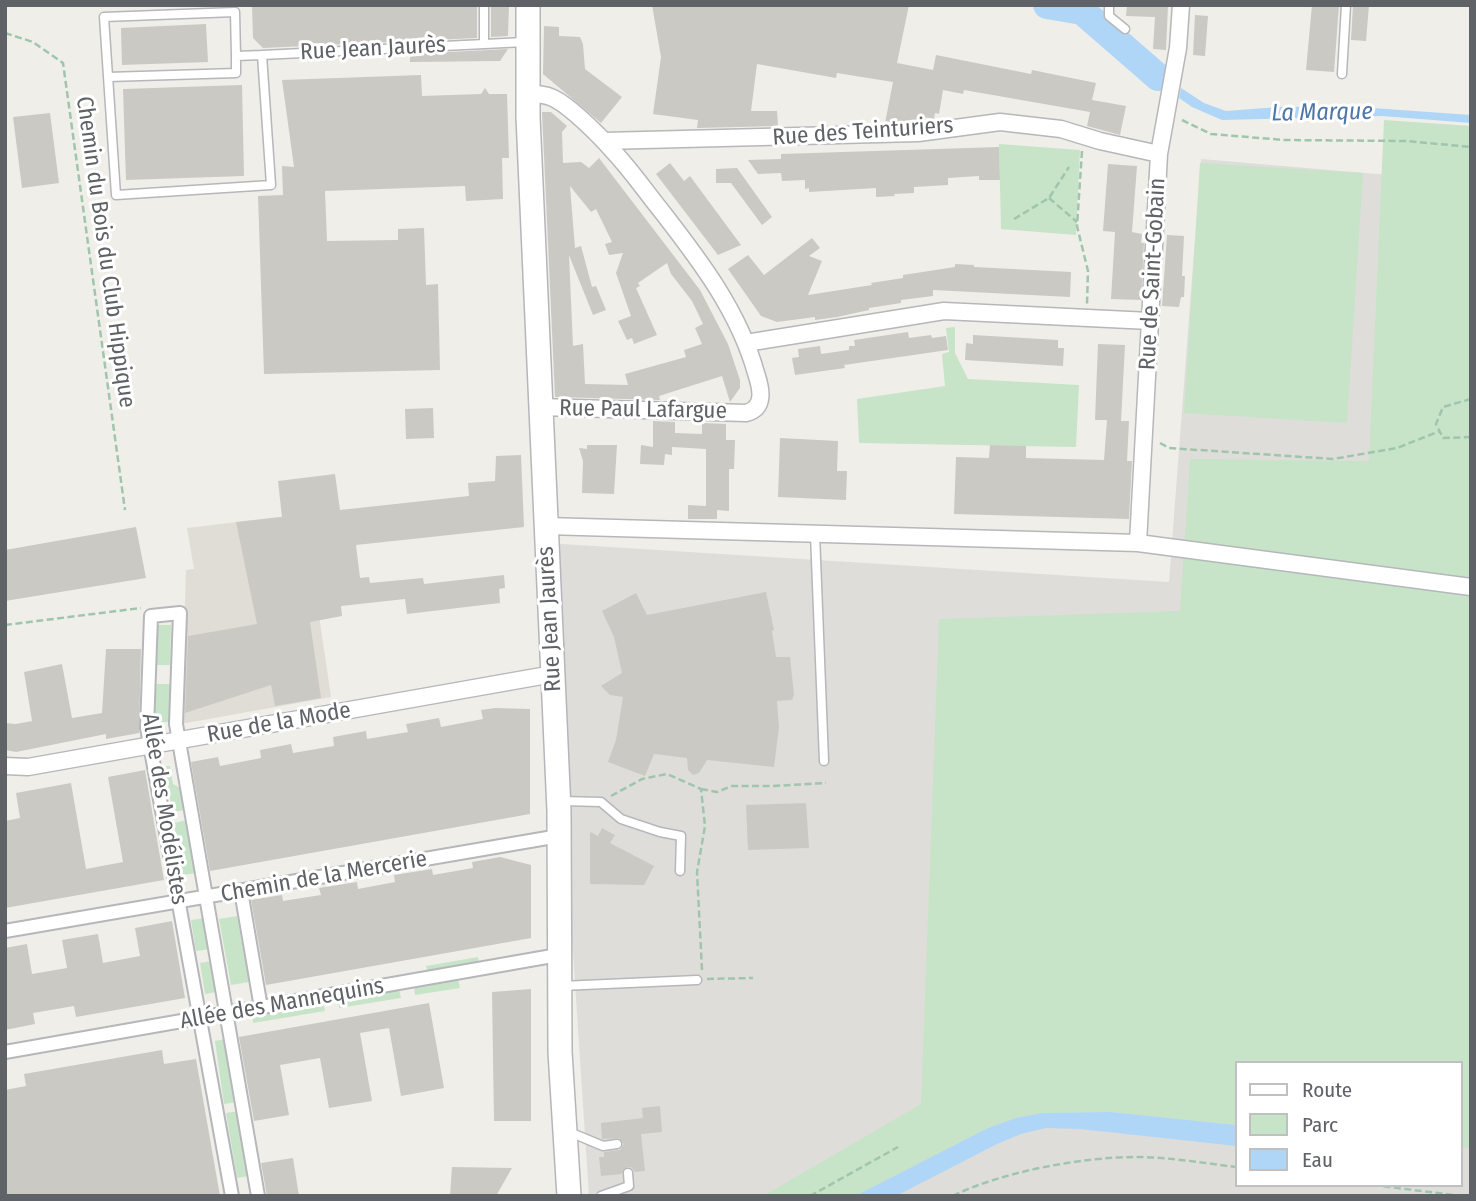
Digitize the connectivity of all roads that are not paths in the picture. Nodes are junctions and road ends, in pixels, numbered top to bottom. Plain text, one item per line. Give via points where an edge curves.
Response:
1 (484, 5) edge
2 (528, 5) edge
3 (1109, 5) edge
4 (1181, 5) edge
5 (1346, 5) edge
6 (1125, 29) dead end
7 (527, 42) junction
8 (484, 44) junction
9 (262, 55) junction
10 (236, 56) junction
11 (1342, 74) dead end
12 (108, 78) junction
13 (527, 93) junction
14 (604, 141) junction
15 (1159, 154) junction
16 (1150, 321) junction
17 (746, 343) junction
18 (540, 407) junction
19 (546, 526) junction
20 (815, 534) junction
21 (1138, 543) junction
22 (1471, 587) edge
23 (553, 674) junction
24 (178, 741) junction
25 (150, 746) junction
26 (824, 761) dead end
27 (5, 766) edge
28 (559, 801) junction
29 (559, 836) junction
30 (680, 871) dead end
31 (241, 891) junction
32 (205, 897) junction
33 (178, 902) junction
34 (5, 931) edge
35 (558, 956) junction
36 (697, 980) dead end
37 (558, 986) junction
38 (261, 1008) junction
39 (226, 1014) junction
40 (200, 1019) junction
41 (5, 1052) edge
42 (565, 1129) junction
43 (617, 1144) dead end
44 (628, 1173) dead end
45 (232, 1196) edge
46 (258, 1196) edge
47 (569, 1196) edge
48 (601, 1196) edge

1 - 8 lane
2 - 7 main road, Rue Jean Jaurès
3 - 6 lane via 1109,16
4 - 15 street, Rue de Saint-Gobain
5 - 11 lane
7 - 8 lane, Rue Jean Jaurès
7 - 13 main road, Rue Jean Jaurès
8 - 9 lane, Rue Jean Jaurès
9 - 10 lane, Rue Jean Jaurès
9 - 12 lane via 271,186 116,195
10 - 12 lane via 236,73
10 - 12 lane via 235,12 104,18
13 - 14 street via 553,98
13 - 18 main road, Rue Jean Jaurès
14 - 15 street, Rue des Teinturiers via 918,133 1000,122 1061,129
14 - 17 street via 701,262
15 - 16 street, Rue de Saint-Gobain
16 - 17 street via 944,311
16 - 21 street, Rue de Saint-Gobain
17 - 18 street, Rue Paul Lafargue via 761,392 751,412
18 - 19 main road, Rue Jean Jaurès
19 - 20 street
19 - 23 main road, Rue Jean Jaurès
20 - 21 street
20 - 26 lane
21 - 22 street
23 - 24 street, Rue de la Mode
23 - 28 main road, Rue Jean Jaurès
24 - 25 street, Rue de la Mode
24 - 25 street, Allée des Modélistes via 180,614 151,616
24 - 32 street, Allée des Modélistes
25 - 27 street, Rue de la Mode via 28,767
25 - 33 street, Allée des Modélistes
28 - 29 main road, Rue Jean Jaurès
28 - 30 lane via 601,802 621,819 681,836
29 - 31 street, Chemin de la Mercerie
29 - 35 main road, Rue Jean Jaurès
31 - 32 street, Chemin de la Mercerie
31 - 38 street
32 - 33 street, Chemin de la Mercerie
32 - 39 street, Allée des Modélistes
33 - 34 street, Chemin de la Mercerie
33 - 40 street, Allée des Modélistes
35 - 37 main road, Rue Jean Jaurès
35 - 38 street, Allée des Mannequins
36 - 37 lane
37 - 42 main road, Rue Jean Jaurès
38 - 39 street, Allée des Mannequins
39 - 40 street, Allée des Mannequins
39 - 46 street, Allée des Modélistes
40 - 41 street, Allée des Mannequins
40 - 45 street, Allée des Modélistes
42 - 43 lane via 603,1146
42 - 47 main road, Rue Jean Jaurès
44 - 48 lane via 629,1186

